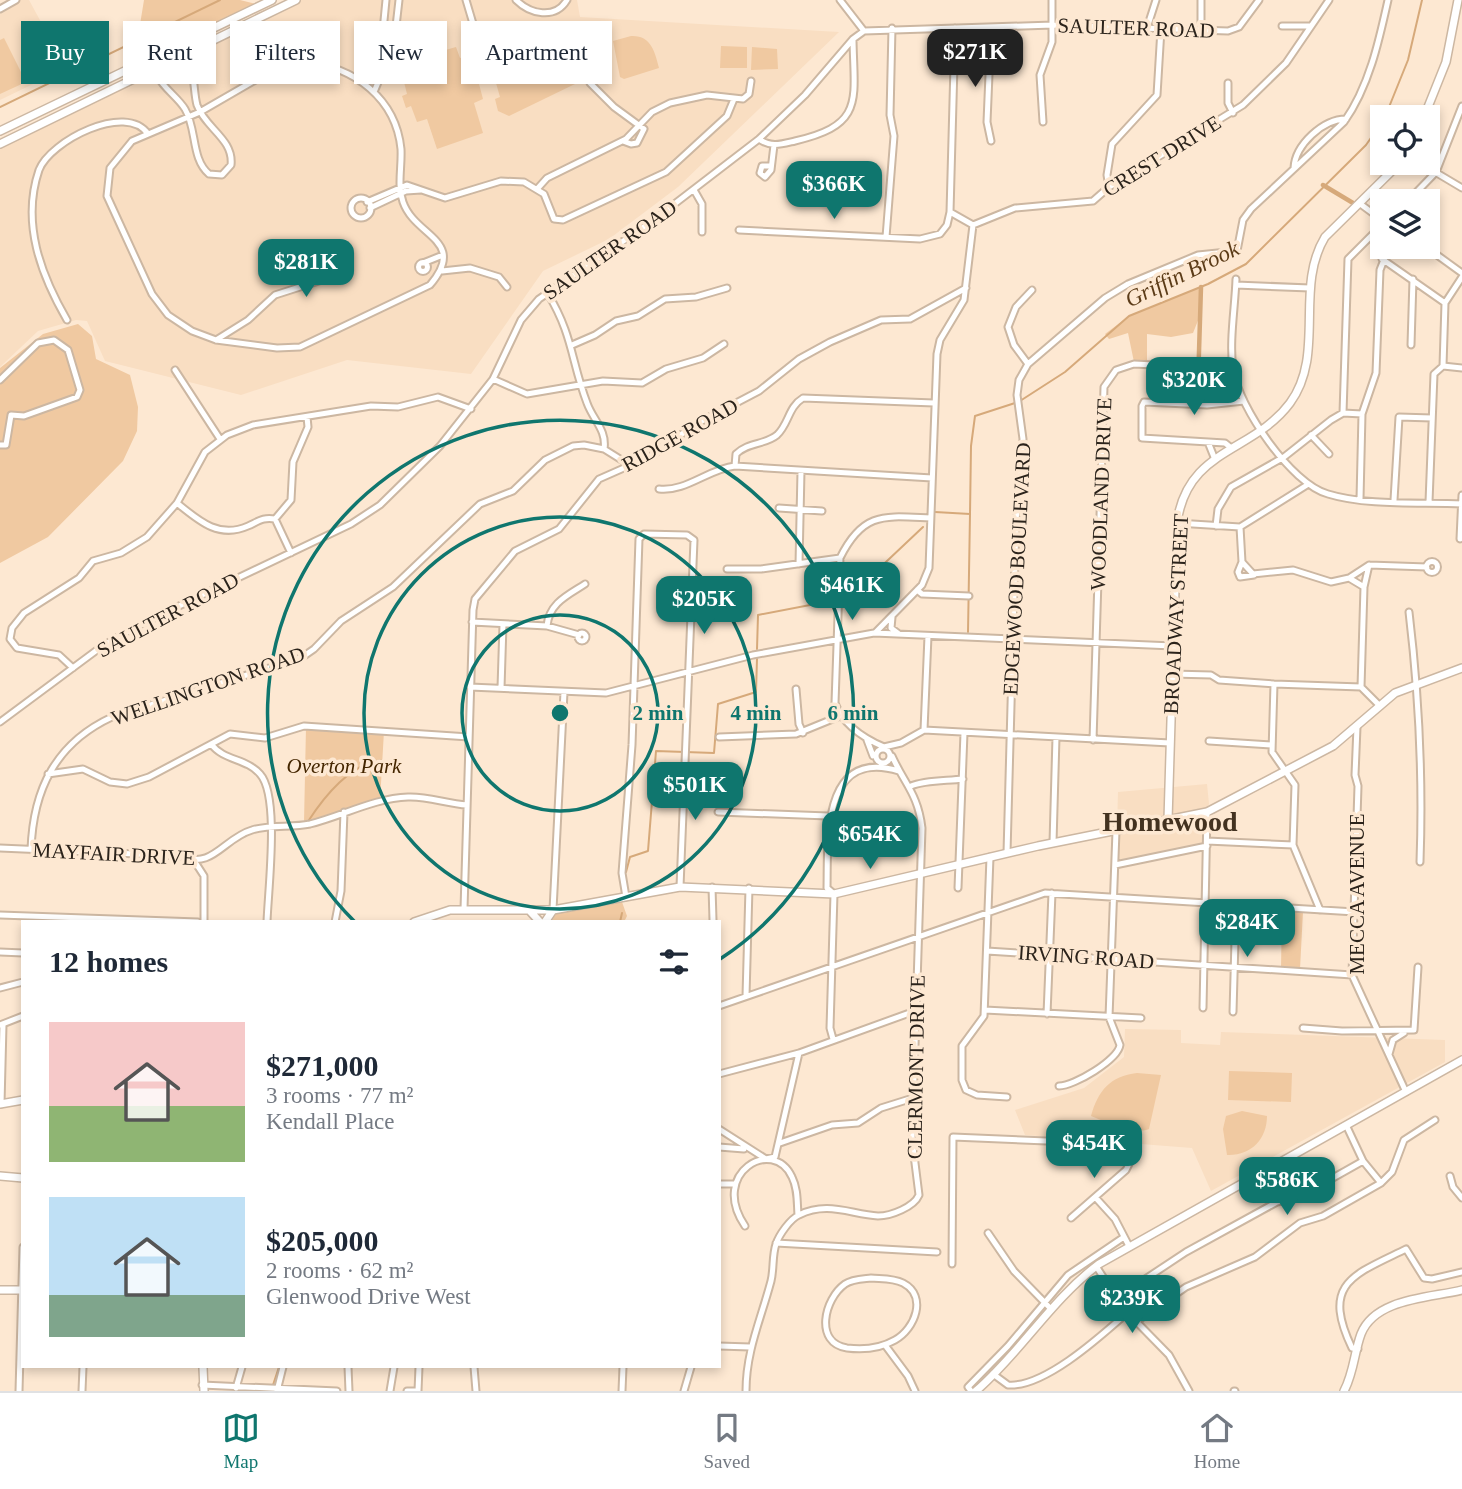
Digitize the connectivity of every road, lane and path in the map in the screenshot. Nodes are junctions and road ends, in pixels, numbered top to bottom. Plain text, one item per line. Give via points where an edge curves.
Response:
1 (16, 0) edge
2 (272, 0) edge
3 (296, 0) edge
4 (386, 0) edge
5 (399, 0) edge
6 (466, 0) edge
7 (567, 0) edge
8 (840, 0) edge
9 (1052, 0) edge
10 (1156, 0) edge
11 (1201, 0) edge
12 (1259, 0) edge
13 (1329, 0) edge
14 (1388, 0) edge
15 (1458, 0) edge
16 (518, 1) edge
17 (0, 9) edge
18 (384, 21) edge
19 (472, 21) edge
20 (1053, 25) junction
21 (1282, 26) dead end
22 (1310, 26) junction
23 (216, 27) edge
24 (990, 27) junction
25 (892, 28) junction
26 (955, 28) junction
27 (1147, 28) junction
28 (1161, 29) junction
29 (1201, 30) junction
30 (864, 31) junction
31 (1458, 32) edge
32 (853, 39) junction
33 (216, 40) edge
34 (123, 72) edge
35 (354, 77) edge
36 (751, 81) dead end
37 (1228, 83) dead end
38 (126, 84) edge
39 (163, 84) edge
40 (195, 84) edge
41 (365, 84) edge
42 (591, 84) edge
43 (374, 92) junction
44 (734, 99) junction
45 (1429, 105) edge
46 (1462, 106) edge
47 (200, 112) junction
48 (1233, 113) junction
49 (189, 117) junction
50 (1346, 119) junction
51 (1043, 122) dead end
52 (639, 124) junction
53 (0, 131) edge
54 (148, 134) junction
55 (759, 139) junction
56 (991, 141) dead end
57 (0, 144) edge
58 (774, 145) junction
59 (1440, 162) edge
60 (771, 166) dead end
61 (1294, 169) junction
62 (1440, 174) edge
63 (1388, 175) edge
64 (1433, 175) edge
65 (1109, 187) junction
66 (538, 188) junction
67 (1462, 188) edge
68 (1420, 189) edge
69 (401, 190) junction
70 (694, 190) junction
71 (1359, 203) junction
72 (369, 205) dead end
73 (950, 212) junction
74 (1370, 212) edge
75 (973, 225) junction
76 (739, 230) dead end
77 (702, 232) dead end
78 (1370, 235) edge
79 (886, 237) junction
80 (327, 250) dead end
81 (443, 256) junction
82 (1440, 258) edge
83 (1382, 259) joint
84 (425, 266) dead end
85 (442, 271) junction
86 (1462, 275) edge
87 (1413, 279) junction
88 (507, 287) dead end
89 (727, 288) dead end
90 (966, 288) junction
91 (1310, 288) junction
92 (1032, 290) dead end
93 (548, 294) junction
94 (1445, 303) junction
95 (67, 320) dead end
96 (216, 341) junction
97 (723, 344) dead end
98 (572, 345) junction
99 (1411, 345) dead end
100 (1028, 364) junction
101 (1443, 366) junction
102 (1462, 368) edge
103 (1233, 369) junction
104 (175, 370) dead end
105 (493, 379) junction
106 (0, 380) edge
107 (581, 384) junction
108 (1244, 401) junction
109 (934, 402) junction
110 (471, 409) junction
111 (1343, 413) junction
112 (1362, 414) junction
113 (307, 417) junction
114 (1432, 418) junction
115 (1262, 428) junction
116 (1311, 435) junction
117 (220, 439) junction
118 (1208, 442) junction
119 (0, 445) edge
120 (1230, 447) junction
121 (604, 449) junction
122 (1329, 454) dead end
123 (615, 457) junction
124 (1214, 457) junction
125 (1280, 459) junction
126 (628, 464) junction
127 (735, 466) junction
128 (801, 471) junction
129 (612, 472) junction
130 (932, 478) junction
131 (1307, 485) junction
132 (659, 489) dead end
133 (1462, 495) edge
134 (1360, 499) junction
135 (1394, 500) junction
136 (1429, 502) junction
137 (177, 503) junction
138 (1462, 504) edge
139 (779, 509) dead end
140 (800, 510) junction
141 (822, 511) dead end
142 (930, 518) junction
143 (275, 519) junction
144 (1177, 523) junction
145 (1216, 526) junction
146 (1240, 527) junction
147 (1460, 539) dead end
148 (291, 553) junction
149 (840, 558) junction
150 (1242, 562) junction
151 (799, 564) junction
152 (1369, 565) junction
153 (1427, 566) dead end
154 (727, 569) dead end
155 (1257, 574) junction
156 (1349, 578) junction
157 (586, 584) dead end
158 (1364, 587) junction
159 (917, 590) junction
160 (969, 596) dead end
161 (1409, 612) dead end
162 (892, 617) junction
163 (472, 622) junction
164 (503, 624) junction
165 (547, 626) junction
166 (874, 634) junction
167 (900, 634) junction
168 (579, 635) dead end
169 (928, 636) junction
170 (1011, 639) junction
171 (839, 642) junction
172 (1097, 642) junction
173 (1173, 646) junction
174 (73, 668) junction
175 (1462, 668) edge
176 (687, 672) junction
177 (1172, 674) junction
178 (1418, 683) junction
179 (1274, 684) junction
180 (634, 686) junction
181 (470, 687) junction
182 (1361, 687) junction
183 (501, 688) junction
184 (796, 689) dead end
185 (564, 692) junction
186 (1380, 706) junction
187 (840, 716) junction
188 (0, 722) edge
189 (1357, 727) junction
190 (924, 730) junction
191 (803, 733) junction
192 (964, 733) junction
193 (1009, 734) junction
194 (469, 737) junction
195 (719, 737) dead end
196 (1056, 737) junction
197 (867, 740) junction
198 (1094, 740) junction
199 (1209, 741) dead end
200 (901, 743) junction
201 (1170, 743) junction
202 (211, 744) junction
203 (1271, 745) junction
204 (884, 748) junction
205 (875, 756) junction
206 (891, 756) junction
207 (882, 764) junction
208 (865, 768) junction
209 (898, 771) junction
210 (1284, 773) junction
211 (48, 774) junction
212 (963, 779) junction
213 (911, 786) junction
214 (467, 805) junction
215 (1206, 811) junction
216 (344, 812) junction
217 (718, 812) dead end
218 (828, 816) junction
219 (1168, 820) junction
220 (270, 826) junction
221 (1116, 831) junction
222 (1053, 843) junction
223 (1207, 844) junction
224 (1293, 845) junction
225 (0, 848) edge
226 (31, 850) junction
227 (1007, 853) junction
228 (990, 857) junction
229 (204, 860) junction
230 (195, 862) junction
231 (1420, 862) dead end
232 (1115, 864) junction
233 (959, 865) junction
234 (201, 869) junction
235 (920, 874) junction
236 (680, 887) junction
237 (712, 887) junction
238 (749, 888) junction
239 (958, 888) dead end
240 (1052, 893) junction
241 (834, 894) junction
242 (626, 897) junction
243 (1115, 898) junction
244 (1205, 903) junction
245 (1236, 904) junction
246 (464, 909) junction
247 (528, 910) junction
248 (553, 910) junction
249 (1320, 910) junction
250 (988, 912) junction
251 (1355, 912) junction
252 (0, 915) edge
253 (141, 920) edge
254 (204, 920) edge
255 (267, 920) edge
256 (335, 920) edge
257 (422, 920) edge
258 (540, 920) edge
259 (544, 920) edge
260 (713, 920) dead end
261 (919, 937) junction
262 (987, 951) junction
263 (0, 952) edge
264 (21, 953) edge
265 (1049, 955) junction
266 (1112, 958) junction
267 (1203, 965) junction
268 (1234, 966) junction
269 (832, 967) junction
270 (1418, 967) dead end
271 (1353, 975) junction
272 (21, 983) edge
273 (0, 988) edge
274 (746, 996) junction
275 (721, 1005) edge
276 (1203, 1008) dead end
277 (985, 1010) junction
278 (915, 1011) junction
279 (1233, 1012) dead end
280 (1046, 1014) junction
281 (21, 1017) edge
282 (1109, 1017) junction
283 (1141, 1018) dead end
284 (1, 1025) edge
285 (1303, 1028) dead end
286 (1377, 1031) junction
287 (1405, 1032) junction
288 (833, 1039) junction
289 (799, 1053) junction
290 (1389, 1056) junction
291 (1462, 1060) edge
292 (721, 1072) edge
293 (1059, 1086) dead end
294 (1406, 1092) junction
295 (1007, 1097) dead end
296 (913, 1098) junction
297 (21, 1100) edge
298 (1, 1104) edge
299 (1435, 1120) dead end
300 (1347, 1127) junction
301 (721, 1130) edge
302 (780, 1143) junction
303 (721, 1147) edge
304 (746, 1149) junction
305 (766, 1159) junction
306 (1363, 1161) junction
307 (0, 1176) edge
308 (1450, 1176) dead end
309 (21, 1178) edge
310 (1381, 1183) junction
311 (721, 1184) edge
312 (734, 1184) junction
313 (1095, 1197) junction
314 (1462, 1198) edge
315 (798, 1215) junction
316 (1071, 1218) dead end
317 (745, 1226) dead end
318 (988, 1233) dead end
319 (1124, 1237) junction
320 (776, 1242) junction
321 (1129, 1245) junction
322 (937, 1252) dead end
323 (952, 1264) dead end
324 (1096, 1266) junction
325 (1462, 1272) edge
326 (0, 1290) edge
327 (21, 1290) edge
328 (1462, 1290) edge
329 (1118, 1297) junction
330 (1043, 1302) junction
331 (1050, 1308) junction
332 (1127, 1313) junction
333 (1137, 1321) junction
334 (21, 1324) edge
335 (885, 1345) junction
336 (721, 1346) edge
337 (750, 1347) junction
338 (1358, 1349) junction
339 (83, 1368) edge
340 (203, 1368) edge
341 (243, 1368) edge
342 (283, 1368) edge
343 (348, 1368) edge
344 (394, 1368) edge
345 (418, 1368) edge
346 (474, 1368) edge
347 (623, 1368) edge
348 (691, 1368) edge
349 (993, 1374) junction
350 (201, 1389) edge
351 (236, 1389) edge
352 (277, 1390) edge
353 (314, 1390) edge
354 (972, 1390) edge
355 (19, 1391) edge
356 (82, 1391) edge
357 (337, 1391) edge
358 (349, 1391) edge
359 (390, 1391) edge
360 (407, 1391) edge
361 (418, 1391) edge
362 (475, 1391) edge
363 (622, 1391) edge
364 (684, 1391) edge
365 (746, 1391) edge
366 (915, 1391) edge
367 (1189, 1391) edge
368 (1344, 1391) edge

1 - 17 street
2 - 23 main road
3 - 33 main road
4 - 18 street
5 - 43 street via 394,44
6 - 19 street
7 - 16 street via 562,8 545,13
8 - 30 street
9 - 20 street
10 - 27 street
11 - 29 street
12 - 29 street, SAULTER ROAD via 1233,30
13 - 22 street, CREST DRIVE
14 - 50 street via 1377,48
15 - 31 main road
20 - 24 street, SAULTER ROAD
20 - 27 street, SAULTER ROAD
20 - 51 street via 1040,75
21 - 22 street
22 - 48 street, CREST DRIVE via 1286,63
24 - 26 street, SAULTER ROAD
24 - 56 street via 987,122
25 - 26 street, SAULTER ROAD
25 - 30 street, SAULTER ROAD
25 - 79 street via 890,115 894,136
26 - 73 street
27 - 28 street, SAULTER ROAD
28 - 29 street, SAULTER ROAD
28 - 65 street via 1157,95 1112,144
30 - 32 street, SAULTER ROAD
31 - 45 main road
32 - 55 street, SAULTER ROAD
32 - 58 street via 849,116 809,138
34 - 53 main road
35 - 47 street via 339,69 289,65
36 - 44 street via 747,96
37 - 48 street
38 - 57 main road
39 - 49 street
40 - 47 street
41 - 43 street
42 - 52 street
43 - 69 street via 389,111 400,139
44 - 52 street via 713,94 670,103
44 - 66 street via 727,116 666,172 563,220 554,219
46 - 59 street
47 - 49 street
47 - 49 street via 231,151 231,165 222,175 209,174 199,162
48 - 65 street, CREST DRIVE
49 - 54 street
50 - 61 street
50 - 61 street via 1328,124 1303,145
52 - 66 street via 623,141 547,177
54 - 95 street via 139,125 115,121 63,142 40,168 33,223 38,261
54 - 96 street via 132,141 110,169 107,196 159,305 182,326
55 - 58 street
55 - 70 street, SAULTER ROAD
58 - 60 street via 771,170 769,175 760,173 762,166
61 - 100 street via 1243,220 1237,251 1198,255 1128,284
62 - 67 street
63 - 71 main road, BROADWAY STREET
64 - 68 street
65 - 75 street, CREST DRIVE via 1093,201 1015,208
66 - 69 street via 510,180 448,198 412,185
69 - 72 street
69 - 81 street via 405,208 439,243
70 - 77 street via 702,204
70 - 93 street, SAULTER ROAD
71 - 74 street
71 - 91 main road, BROADWAY STREET via 1317,249
73 - 75 street
73 - 79 street via 944,230 929,238
75 - 90 street
76 - 79 street
78 - 111 street via 1348,259
80 - 96 street via 340,260 338,271 275,295
81 - 84 street
81 - 85 street
82 - 86 street
83 - 87 street
83 - 112 street via 1376,373
85 - 88 street via 470,268 499,277
85 - 96 street via 430,285 300,347
86 - 94 street
87 - 94 street
87 - 99 street
89 - 98 street via 665,299
90 - 109 street via 964,300 940,340
90 - 126 street, RIDGE ROAD via 910,319 881,320 830,342 799,359 759,391 696,424 651,456
91 - 103 street via 1236,282
91 - 115 main road, BROADWAY STREET via 1303,380 1291,402
92 - 100 street via 1016,307 1008,327
93 - 98 street
93 - 105 street, SAULTER ROAD via 521,320
94 - 101 street
97 - 107 street via 704,358 666,369 642,383
98 - 107 street
100 - 170 street, EDGEWOOD BOULEVARD via 1019,380 1023,439
101 - 102 street
101 - 114 street via 1434,374
103 - 108 street
103 - 172 street, WOODLAND DRIVE via 1134,364 1109,376 1104,387
104 - 117 street
105 - 107 street via 527,394
105 - 110 street, SAULTER ROAD
106 - 119 street via 38,343 54,340 68,350 80,390 76,397 24,416 11,415 5,445
107 - 121 street via 587,405 603,430
108 - 115 street
108 - 118 street via 1207,405 1143,402 1142,438
109 - 127 street via 803,398 792,406 781,431 772,439 743,447 736,454
109 - 130 street
110 - 113 street via 438,397 398,407 371,406
110 - 148 street, SAULTER ROAD via 380,505
111 - 112 street
111 - 116 street
112 - 134 street
113 - 117 street via 253,425
113 - 143 street via 308,427 293,462 291,499
114 - 135 street via 1402,416 1398,422
114 - 136 street
115 - 120 main road, BROADWAY STREET
115 - 125 street
116 - 122 street
116 - 125 street
117 - 137 street via 198,462
118 - 120 street
118 - 124 street
120 - 124 main road, BROADWAY STREET
121 - 123 street
121 - 211 street, WELLINGTON ROAD via 584,445 556,454 536,466 513,491 480,504 393,587 341,621 301,658 112,717 68,745
123 - 126 street
123 - 129 street
124 - 144 main road, BROADWAY STREET via 1184,495
125 - 131 street
125 - 145 street via 1231,487 1218,509
126 - 129 street, RIDGE ROAD
127 - 128 street
127 - 132 street via 710,471 681,486
128 - 130 street
128 - 140 street
129 - 163 street, RIDGE ROAD via 588,489 559,529 515,551 475,599
130 - 142 street
131 - 134 street via 1325,494
131 - 146 street
133 - 138 street
134 - 135 street
135 - 136 street
136 - 138 street
137 - 143 street via 208,527 224,531 265,517
137 - 174 street via 136,546 93,561 79,578 24,613 12,628 10,639 17,648 59,655
138 - 147 street
139 - 140 street
140 - 141 street
140 - 151 street
142 - 149 street via 873,518
142 - 159 street via 929,568
143 - 148 street
144 - 145 street
144 - 173 main road, BROADWAY STREET
145 - 146 street
146 - 150 street
148 - 174 street, SAULTER ROAD via 133,628
149 - 151 street
149 - 171 street
150 - 155 street
150 - 155 street via 1240,577
151 - 154 street
152 - 153 street
152 - 156 street
152 - 158 street
155 - 156 street via 1301,571 1331,582
156 - 158 street
157 - 165 street via 562,598 551,610
158 - 182 street
159 - 160 street
159 - 162 street
161 - 178 street
162 - 166 street
162 - 167 street via 891,628
163 - 164 street
163 - 181 street, RIDGE ROAD
164 - 165 street
164 - 183 street
165 - 168 street
166 - 167 street
166 - 171 street
167 - 169 street
169 - 170 street
169 - 190 street
170 - 172 street
170 - 193 street, EDGEWOOD BOULEVARD
171 - 176 street via 753,655
171 - 187 street via 835,692
172 - 173 street
172 - 198 street, WOODLAND DRIVE
173 - 177 main road, BROADWAY STREET
174 - 188 street, SAULTER ROAD
175 - 178 main road
176 - 180 street
176 - 180 street via 694,540 644,534 639,539
176 - 236 street
177 - 179 street
177 - 201 main road, BROADWAY STREET
178 - 186 main road
178 - 231 street via 1423,789
179 - 182 street
179 - 203 street
180 - 185 street via 606,693
180 - 242 street via 622,873
181 - 183 street
181 - 194 street, RIDGE ROAD
182 - 186 street
183 - 185 street
184 - 191 street
185 - 248 street
186 - 189 main road
187 - 191 street
187 - 197 street
189 - 210 main road
189 - 251 street, MECCA AVENUE
190 - 192 street
190 - 200 street
191 - 195 street
192 - 193 street
192 - 212 street
193 - 196 street
193 - 227 street, EDGEWOOD BOULEVARD
194 - 202 street via 304,726 265,738 230,734
194 - 214 street, RIDGE ROAD
196 - 198 street
196 - 222 street
197 - 204 street
197 - 205 street
198 - 201 street
199 - 203 street
200 - 204 street
200 - 206 street
201 - 219 main road, BROADWAY STREET
202 - 211 street via 127,784 110,782 83,769
202 - 220 street via 224,757 260,774 271,794
203 - 210 street
204 - 205 street
204 - 206 street
205 - 207 street
205 - 208 street
206 - 207 street
206 - 209 street
207 - 208 street
207 - 209 street
208 - 218 street via 839,789
209 - 213 street
210 - 215 main road
210 - 224 street via 1295,785
211 - 226 street, WELLINGTON ROAD via 33,816
212 - 213 street
212 - 233 street
213 - 235 street via 921,819
214 - 216 street, MAYFAIR DRIVE via 405,797
214 - 246 street, RIDGE ROAD
215 - 219 main road
215 - 223 street
216 - 220 street, MAYFAIR DRIVE via 307,825
216 - 256 street
217 - 218 street
218 - 241 street via 827,888
219 - 221 main road
220 - 229 street, MAYFAIR DRIVE via 248,831
220 - 255 street
221 - 222 main road
221 - 232 street
222 - 227 main road
223 - 224 street
223 - 232 street
223 - 244 street
224 - 249 street
225 - 226 street, MAYFAIR DRIVE
226 - 230 street, MAYFAIR DRIVE via 182,856
227 - 228 main road
228 - 233 main road
228 - 250 street
229 - 230 street, MAYFAIR DRIVE
229 - 234 street
230 - 234 street
232 - 243 street
233 - 235 main road
233 - 239 street
234 - 254 street
235 - 241 main road
235 - 261 street, CLERMONT DRIVE
236 - 237 main road
236 - 242 main road
237 - 238 main road
237 - 260 street
238 - 241 main road via 794,895
238 - 274 street
240 - 243 street
240 - 250 street
240 - 265 street
241 - 269 street
242 - 248 main road
243 - 244 street
243 - 266 street
244 - 245 street
244 - 267 street
245 - 249 street
245 - 268 street
246 - 247 main road
246 - 257 main road
247 - 248 main road
247 - 258 main road
248 - 259 main road
249 - 251 street
250 - 261 street
250 - 262 street
251 - 271 street, MECCA AVENUE
252 - 253 street
261 - 269 street
261 - 278 street, CLERMONT DRIVE
262 - 265 street, IRVING ROAD
262 - 277 street
263 - 264 street
265 - 266 street, IRVING ROAD
265 - 280 street
266 - 267 street, IRVING ROAD
266 - 282 street
267 - 268 street, IRVING ROAD
267 - 276 street
268 - 271 street, IRVING ROAD
268 - 279 street
269 - 274 street
269 - 288 street
270 - 287 street via 1415,1028
271 - 286 street, MECCA AVENUE
272 - 273 street
274 - 275 street
277 - 280 street
277 - 295 street via 980,1025 962,1046 963,1086 978,1095
278 - 288 street
278 - 296 street, CLERMONT DRIVE
280 - 282 street
281 - 284 street
282 - 283 street
282 - 293 street via 1120,1044 1117,1055 1074,1083
284 - 298 street
285 - 286 street
286 - 287 street
286 - 290 street, MECCA AVENUE
287 - 290 street via 1393,1040
288 - 289 street
289 - 292 street
289 - 302 street
290 - 294 street, MECCA AVENUE
291 - 294 main road
294 - 300 main road
296 - 302 street via 881,1108 858,1123 832,1125
296 - 315 street, CLERMONT DRIVE via 917,1200 878,1216 832,1208
297 - 298 main road
299 - 310 street via 1404,1140 1392,1172
300 - 306 street
300 - 321 main road
301 - 304 street
302 - 305 street via 775,1157
303 - 304 street
304 - 305 street
305 - 312 street via 752,1163
305 - 315 street via 786,1167 792,1177
306 - 310 street
306 - 329 street via 1299,1198 1277,1202 1185,1252
307 - 309 main road
308 - 314 street
310 - 333 street via 1323,1216 1300,1223 1255,1257 1186,1287
311 - 312 street
312 - 317 street via 736,1210
313 - 316 street
313 - 319 street
313 - 323 street via 1126,1170 1133,1150 953,1138
315 - 320 street
318 - 330 street
319 - 321 street
319 - 330 street via 1068,1275
320 - 322 street
320 - 337 street via 771,1280
321 - 324 main road
324 - 329 street
324 - 331 main road
325 - 338 street via 1424,1278 1406,1249 1346,1282 1339,1303 1348,1339 1352,1348
326 - 327 main road
328 - 338 main road via 1382,1310 1365,1326
329 - 332 street
330 - 331 street
330 - 354 street
331 - 349 main road
332 - 333 street
332 - 349 street via 1076,1355 1026,1383 1008,1385
333 - 367 street via 1169,1355
334 - 355 street
335 - 335 street via 906,1332 915,1318 917,1301 911,1288 871,1278 843,1285 826,1319 827,1336 844,1347
335 - 366 street
336 - 337 street
337 - 365 street
338 - 368 main road
339 - 356 street
340 - 350 main road
341 - 351 street
342 - 352 street
343 - 358 street
344 - 359 street
345 - 361 street
346 - 362 street
347 - 363 street
348 - 364 street
349 - 354 main road
350 - 351 street
351 - 352 street
352 - 353 street
353 - 357 street
360 - 361 street

